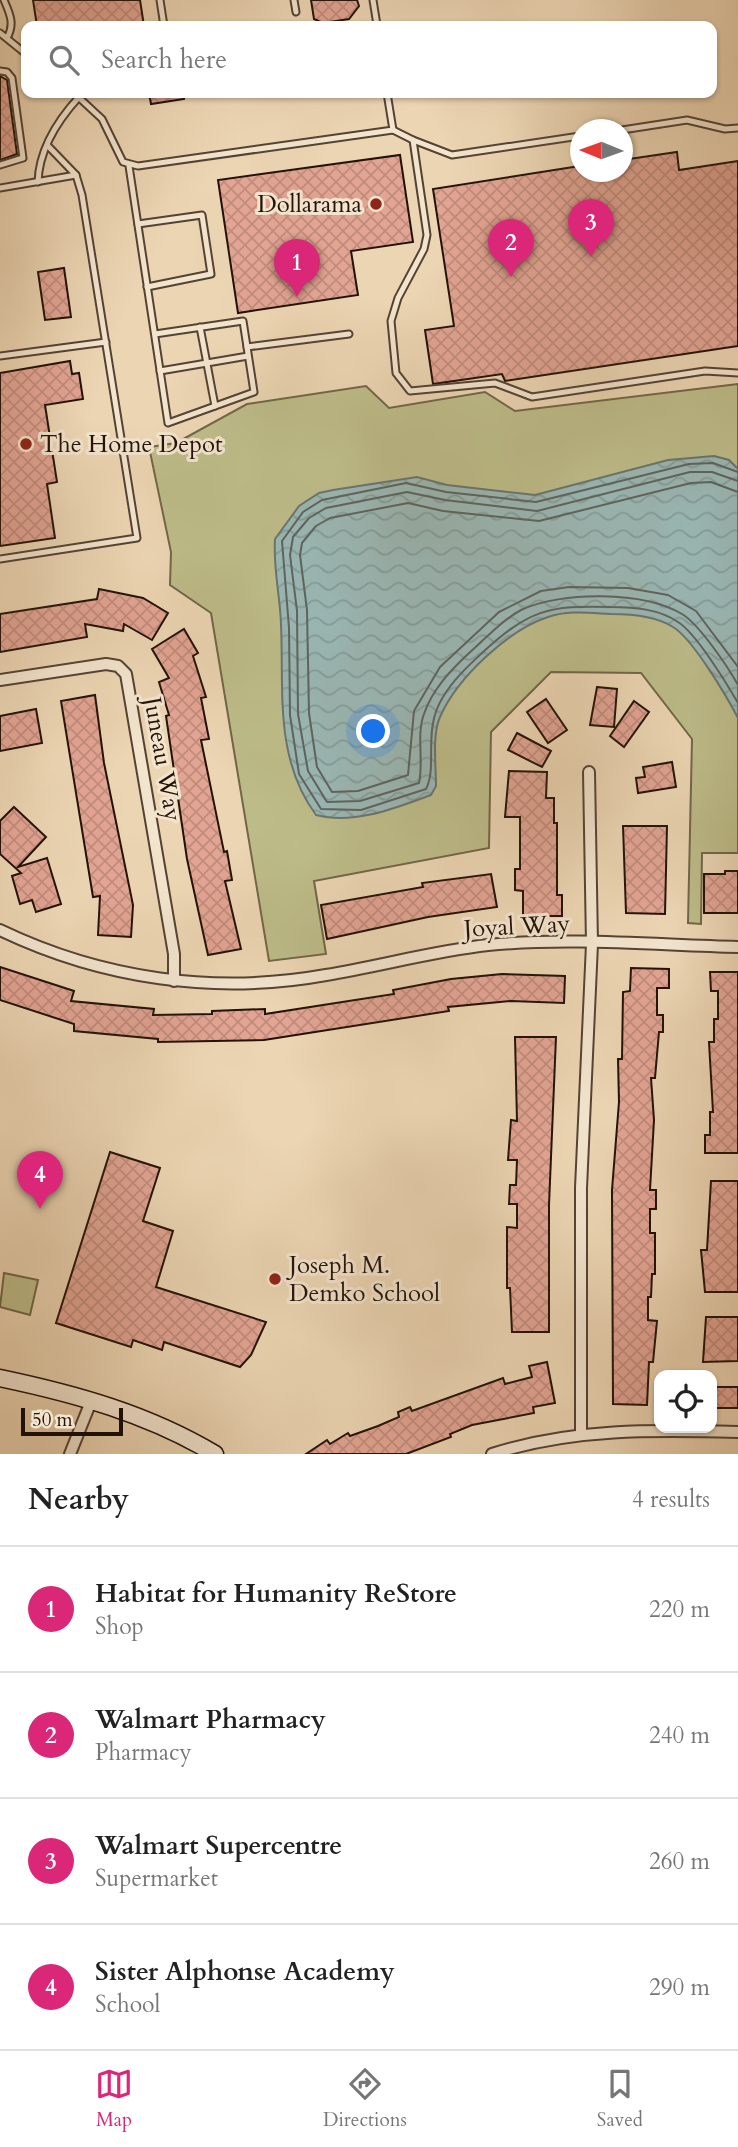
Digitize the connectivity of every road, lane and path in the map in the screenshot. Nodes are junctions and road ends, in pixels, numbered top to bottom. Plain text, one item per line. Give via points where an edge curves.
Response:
1 (4, 0) edge
2 (160, 0) edge
3 (295, 0) edge
4 (373, 0) edge
5 (296, 12) dead end
6 (163, 21) edge
7 (376, 21) edge
8 (0, 33) edge
9 (7, 38) junction
10 (21, 50) edge
11 (0, 71) edge
12 (75, 98) edge
13 (80, 98) edge
14 (388, 98) edge
15 (633, 128) edge
16 (738, 128) edge
17 (393, 130) junction
18 (570, 137) edge
19 (413, 140) junction
20 (48, 146) junction
21 (0, 164) edge
22 (129, 166) junction
23 (76, 175) junction
24 (38, 182) junction
25 (0, 188) edge
26 (138, 224) junction
27 (147, 287) junction
28 (201, 327) junction
29 (155, 334) junction
30 (349, 334) dead end
31 (106, 342) junction
32 (247, 347) junction
33 (0, 356) edge
34 (248, 356) junction
35 (207, 363) junction
36 (160, 371) junction
37 (738, 373) edge
38 (215, 406) junction
39 (0, 559) edge
40 (0, 680) edge
41 (589, 772) dead end
42 (0, 930) edge
43 (592, 944) junction
44 (738, 947) edge
45 (174, 981) junction
46 (0, 1378) edge
47 (92, 1399) junction
48 (738, 1432) edge
49 (581, 1434) junction
50 (70, 1454) edge
51 (215, 1454) edge
52 (492, 1454) edge

1 - 9 lane via 12,18
2 - 6 lane
3 - 5 lane
4 - 7 lane
8 - 9 lane
9 - 10 lane
11 - 21 lane via 12,78 23,158
12 - 20 lane
13 - 22 lane via 102,119 118,156
14 - 17 lane
15 - 16 lane via 687,120
17 - 19 lane
17 - 22 lane
18 - 19 lane via 452,155
19 - 37 lane via 427,235 391,321 396,373 410,391 495,383 532,397 705,371
20 - 23 lane
20 - 24 lane via 38,164
22 - 26 lane
23 - 24 lane
23 - 31 lane
24 - 25 lane
26 - 27 lane
26 - 27 lane via 202,215 211,274
27 - 29 lane
28 - 29 lane
28 - 32 lane via 243,321
28 - 35 lane
29 - 36 lane
30 - 32 lane
31 - 33 lane
31 - 39 lane via 137,538
32 - 34 lane
34 - 35 lane
34 - 38 lane via 254,393
35 - 36 lane
35 - 38 lane
36 - 38 lane via 168,423
40 - 45 street, Juneau Way via 106,664 118,666 125,674 174,954
41 - 43 street
42 - 45 street, Joyal Way via 81,962
43 - 44 street
43 - 45 street, Joyal Way via 479,946 325,976 262,983
43 - 49 street, Joyal Way via 580,1188
46 - 47 street
47 - 50 street
47 - 51 street via 167,1428
48 - 49 street
49 - 52 street

